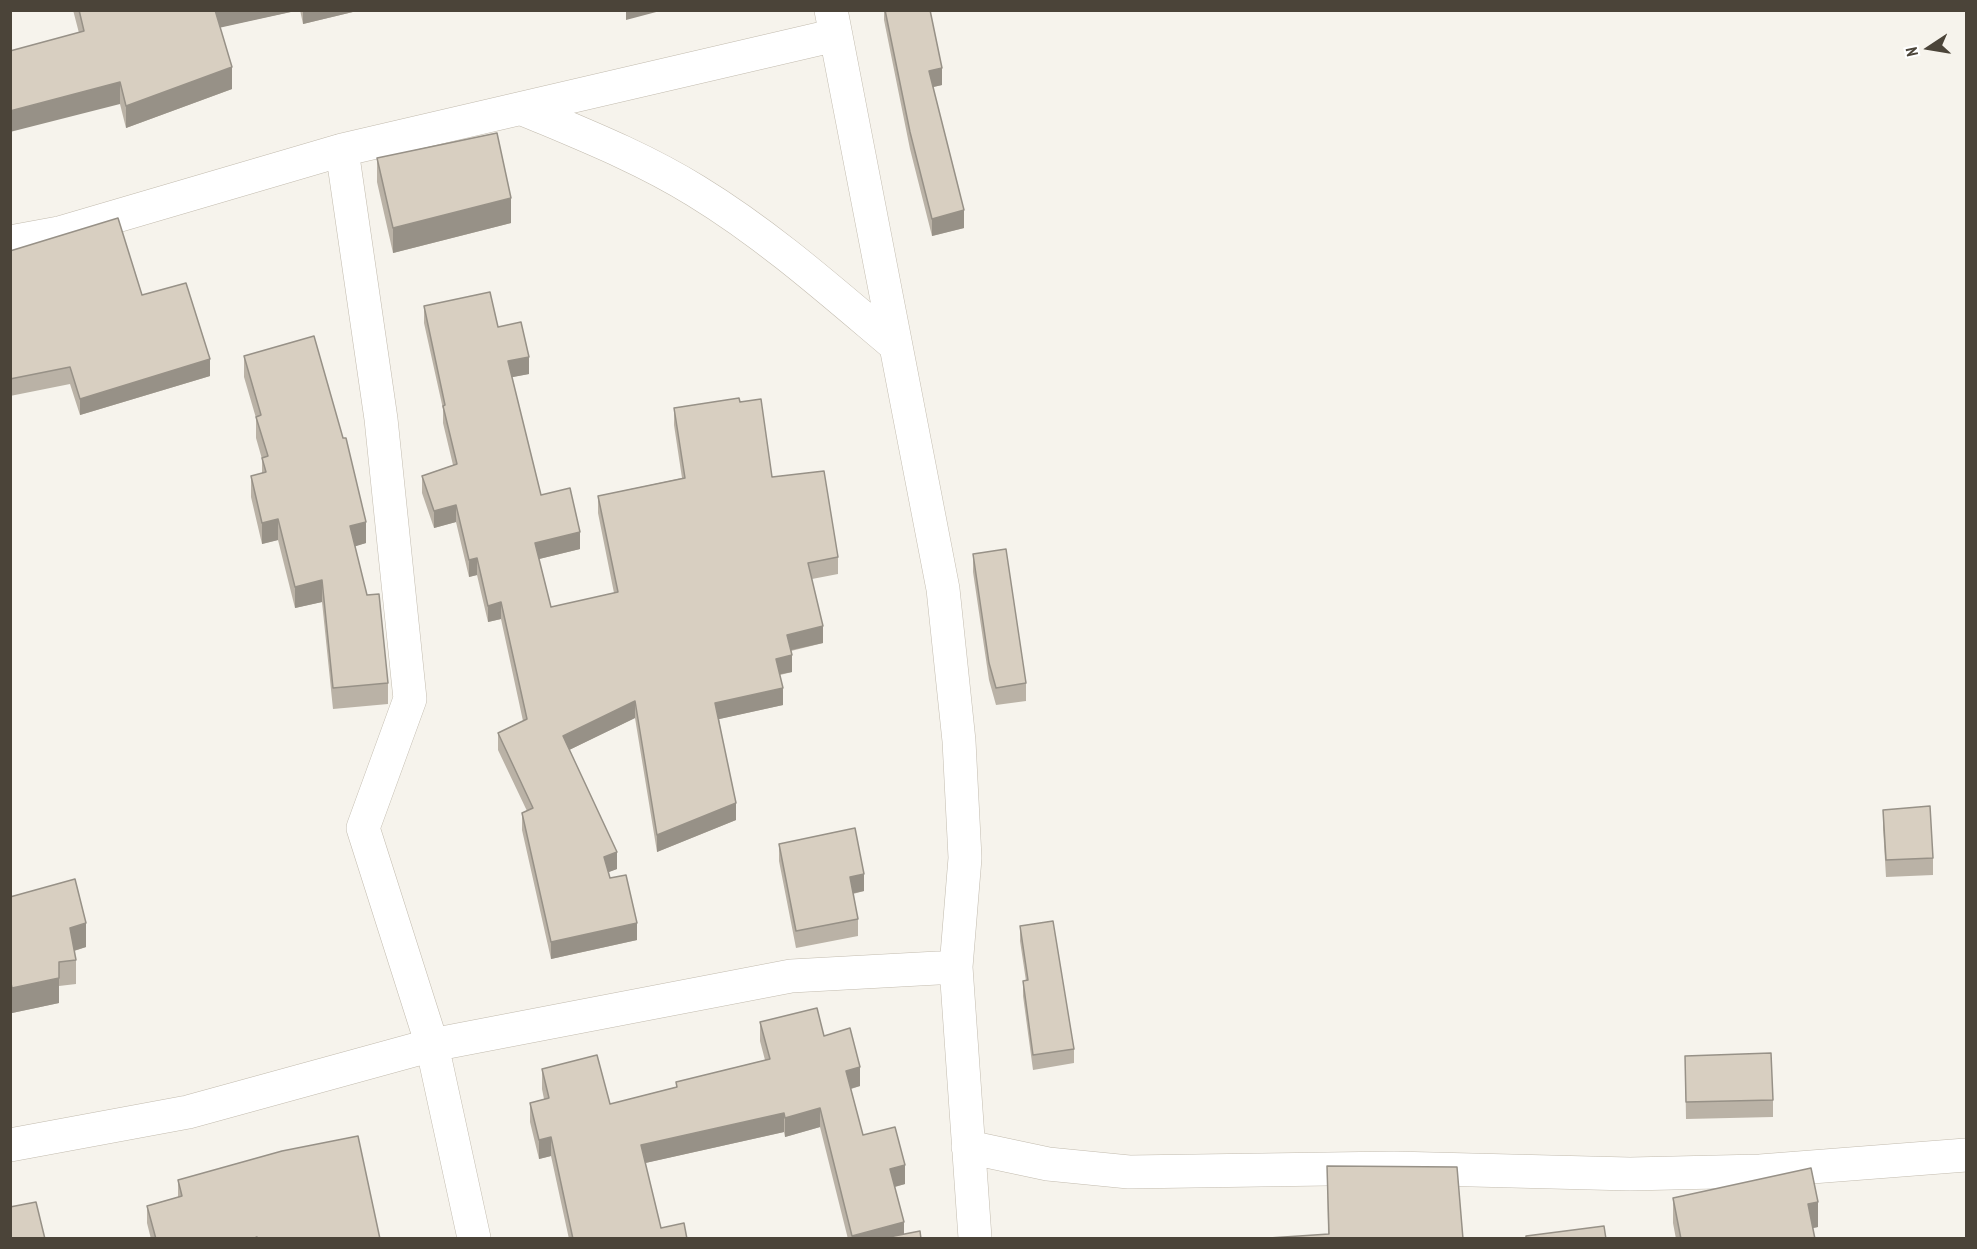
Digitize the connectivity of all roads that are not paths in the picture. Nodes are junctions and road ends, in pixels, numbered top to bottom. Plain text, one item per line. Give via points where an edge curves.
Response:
1 (834, 23) edge
2 (523, 109) junction
3 (342, 150) junction
4 (10, 242) edge
5 (895, 345) junction
6 (956, 967) junction
7 (432, 1045) junction
8 (10, 1145) edge
9 (968, 1147) junction
10 (1966, 1155) edge
11 (474, 1239) edge
12 (975, 1239) edge

1 - 2 street
1 - 5 street
2 - 3 street
2 - 5 street via 621,149 697,191 779,247
3 - 4 street via 59,232
3 - 7 street via 381,419 410,699 363,828
5 - 6 street via 943,589 959,741 965,858
6 - 7 street via 791,976
6 - 9 street
7 - 8 street via 188,1112
7 - 11 street
9 - 10 street via 1048,1164 1129,1172 1394,1168 1630,1174 1760,1171
9 - 12 street

